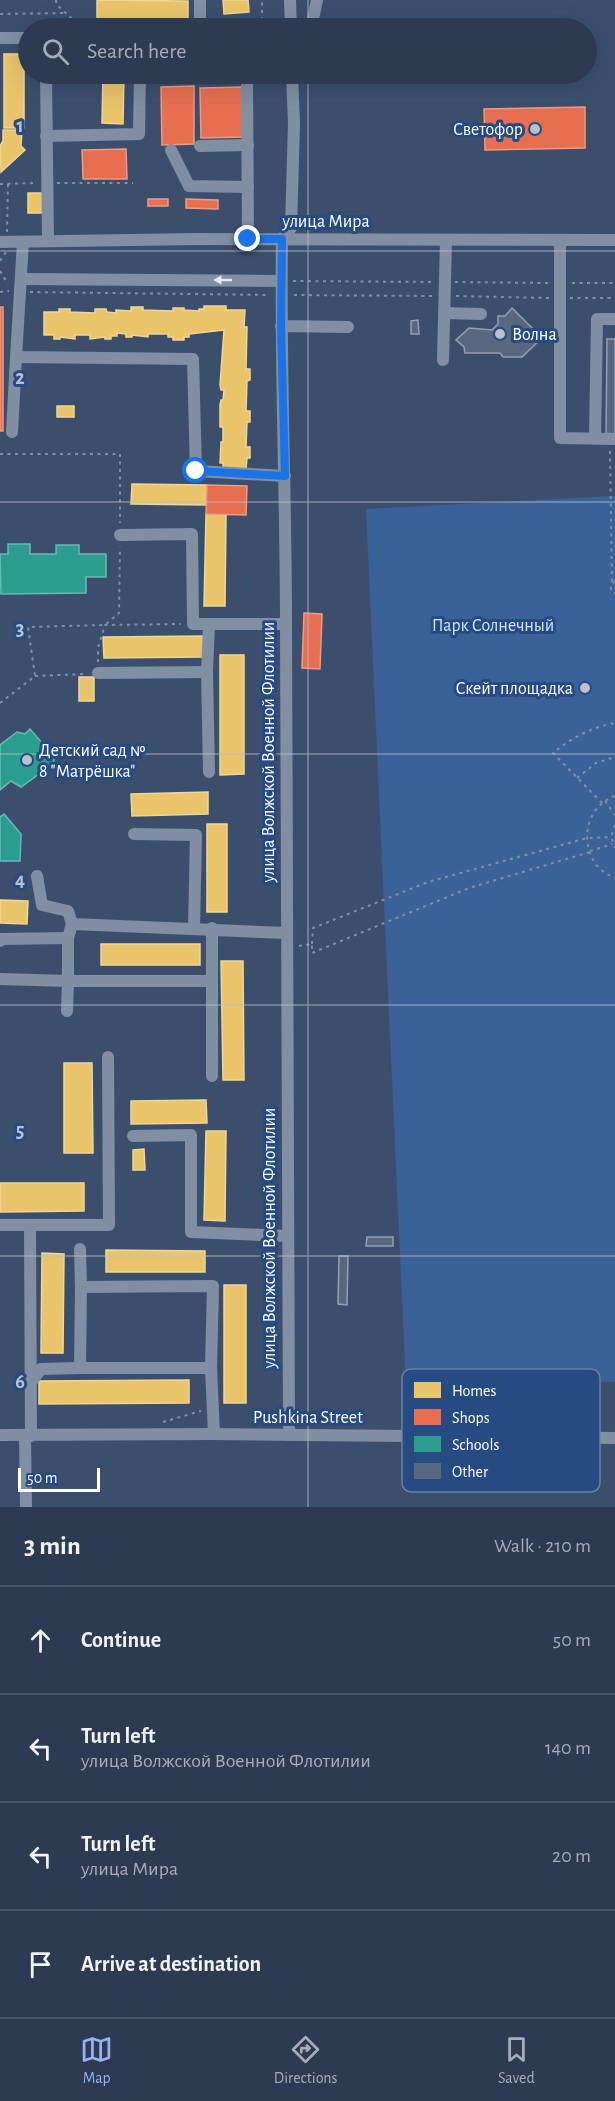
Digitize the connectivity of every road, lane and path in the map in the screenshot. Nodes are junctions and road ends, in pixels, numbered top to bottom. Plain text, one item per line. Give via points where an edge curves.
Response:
1 (56, 0) edge
2 (200, 0) edge
3 (262, 0) edge
4 (290, 0) edge
5 (317, 0) edge
6 (65, 13) junction
7 (0, 14) edge
8 (71, 18) edge
9 (200, 18) edge
10 (262, 18) edge
11 (291, 18) edge
12 (313, 18) edge
13 (0, 38) edge
14 (18, 38) edge
15 (46, 84) edge
16 (140, 84) edge
17 (247, 84) edge
18 (292, 84) edge
19 (46, 136) junction
20 (248, 145) junction
21 (200, 146) dead end
22 (171, 150) dead end
23 (8, 183) junction
24 (48, 183) junction
25 (133, 183) dead end
26 (0, 184) edge
27 (248, 187) junction
28 (248, 239) junction
29 (282, 239) junction
30 (446, 240) junction
31 (560, 240) junction
32 (615, 240) edge
33 (48, 241) junction
34 (3, 242) edge
35 (23, 242) junction
36 (0, 261) edge
37 (0, 271) edge
38 (281, 281) junction
39 (20, 286) junction
40 (0, 292) edge
41 (281, 295) junction
42 (444, 296) junction
43 (560, 298) junction
44 (615, 298) edge
45 (444, 313) junction
46 (481, 314) dead end
47 (615, 319) edge
48 (281, 326) junction
49 (348, 327) dead end
50 (16, 357) junction
51 (443, 360) dead end
52 (12, 432) dead end
53 (595, 438) junction
54 (613, 439) edge
55 (0, 454) edge
56 (285, 476) junction
57 (120, 535) junction
58 (614, 582) edge
59 (615, 593) edge
60 (193, 624) junction
61 (209, 624) junction
62 (286, 624) junction
63 (105, 625) junction
64 (207, 672) junction
65 (98, 673) junction
66 (35, 676) junction
67 (0, 703) edge
68 (615, 723) edge
69 (615, 757) edge
70 (209, 772) dead end
71 (578, 778) junction
72 (615, 796) edge
73 (604, 802) junction
74 (615, 815) edge
75 (615, 825) edge
76 (134, 834) dead end
77 (612, 837) junction
78 (587, 838) junction
79 (613, 844) junction
80 (615, 848) edge
81 (589, 852) junction
82 (37, 876) dead end
83 (615, 878) edge
84 (72, 924) junction
85 (194, 928) junction
86 (212, 928) junction
87 (286, 933) junction
88 (68, 938) junction
89 (0, 941) edge
90 (312, 944) junction
91 (286, 948) junction
92 (0, 979) edge
93 (69, 981) junction
94 (212, 981) junction
95 (67, 1011) dead end
96 (108, 1057) dead end
97 (212, 1076) dead end
98 (133, 1136) dead end
99 (0, 1225) edge
100 (30, 1225) junction
101 (287, 1236) junction
102 (80, 1249) dead end
103 (81, 1287) junction
104 (80, 1368) junction
105 (211, 1368) junction
106 (31, 1382) junction
107 (212, 1404) junction
108 (160, 1423) dead end
109 (214, 1434) junction
110 (289, 1435) junction
111 (0, 1436) edge
112 (28, 1436) junction
113 (402, 1436) edge
114 (600, 1438) edge
115 (615, 1438) edge
116 (26, 1507) edge

1 - 6 path
2 - 9 street
3 - 10 path
4 - 11 street
5 - 12 street
6 - 7 path
6 - 8 path
13 - 14 street
15 - 19 street
16 - 19 street via 139,134
17 - 20 street
18 - 29 street, улица Волжской Военной Флотилии via 291,228
19 - 24 street
20 - 21 street
20 - 27 street
22 - 27 street via 189,186
23 - 24 path
23 - 26 path
23 - 34 path
24 - 25 path
24 - 33 street
27 - 28 street
28 - 29 street, улица Мира
28 - 33 street, улица Мира
29 - 30 street, улица Мира
29 - 38 street, улица Волжской Военной Флотилии
30 - 31 street, улица Мира
30 - 42 street
31 - 32 street, улица Мира
31 - 43 street
33 - 35 street, улица Мира
34 - 35 street, улица Мира
34 - 36 path via 6,254
35 - 39 street
37 - 40 path via 13,291
38 -> 39 street
38 - 41 street, улица Волжской Военной Флотилии
39 - 41 path
39 - 50 street
41 - 42 path
41 - 48 street, улица Волжской Военной Флотилии
42 - 43 path
42 - 45 street
43 - 44 path
43 - 53 street via 560,438
45 - 46 street
45 - 51 street
47 - 53 street via 597,319
48 - 49 street
48 - 56 street, улица Волжской Военной Флотилии
50 - 52 street
50 - 56 street via 193,359 196,471
53 - 54 street
54 - 58 path
55 - 57 path via 120,454
56 - 62 street, улица Волжской Военной Флотилии
57 - 60 street via 192,534
57 - 63 path via 119,614
58 - 59 path via 611,591
60 - 61 street
60 - 63 path
61 - 62 street
61 - 64 street
62 - 87 street, улица Волжской Военной Флотилии
63 - 65 path via 98,648
63 - 66 path via 28,627
64 - 65 street
64 - 70 street
65 - 66 path
66 - 67 path
68 - 71 path via 599,726 553,753
69 - 71 path via 596,763
71 - 73 path
72 - 73 path
73 - 74 path
73 - 78 path via 590,819
75 - 77 path
76 - 85 street via 196,835
77 - 78 path
77 - 79 path
78 - 81 path
78 - 90 path via 428,882 313,927
79 - 80 path
79 - 81 path
81 - 83 path via 603,872
81 - 90 path via 469,888 312,953
82 - 84 street via 42,904 68,911
84 - 85 street
84 - 88 street
85 - 86 street
86 - 87 street
86 - 94 street
87 - 91 street, улица Волжской Военной Флотилии
88 - 89 street
88 - 93 street
90 - 91 path
91 - 101 street, улица Волжской Военной Флотилии
92 - 93 street
93 - 94 street
93 - 95 street
94 - 97 street
96 - 100 street via 109,1224
98 - 101 street via 191,1135 191,1232
99 - 100 street
100 - 106 street
101 - 110 street, улица Волжской Военной Флотилии
102 - 103 street
103 - 104 street
103 - 105 street via 213,1286
104 - 105 street
104 - 106 street via 41,1369
105 - 107 street
106 - 112 street
107 - 108 path via 197,1414
107 - 109 street
109 - 110 street, Pushkina Street
109 - 112 street, Pushkina Street
110 - 113 street, Pushkina Street
111 - 112 street, Pushkina Street
112 - 116 street
114 - 115 street, Pushkina Street

